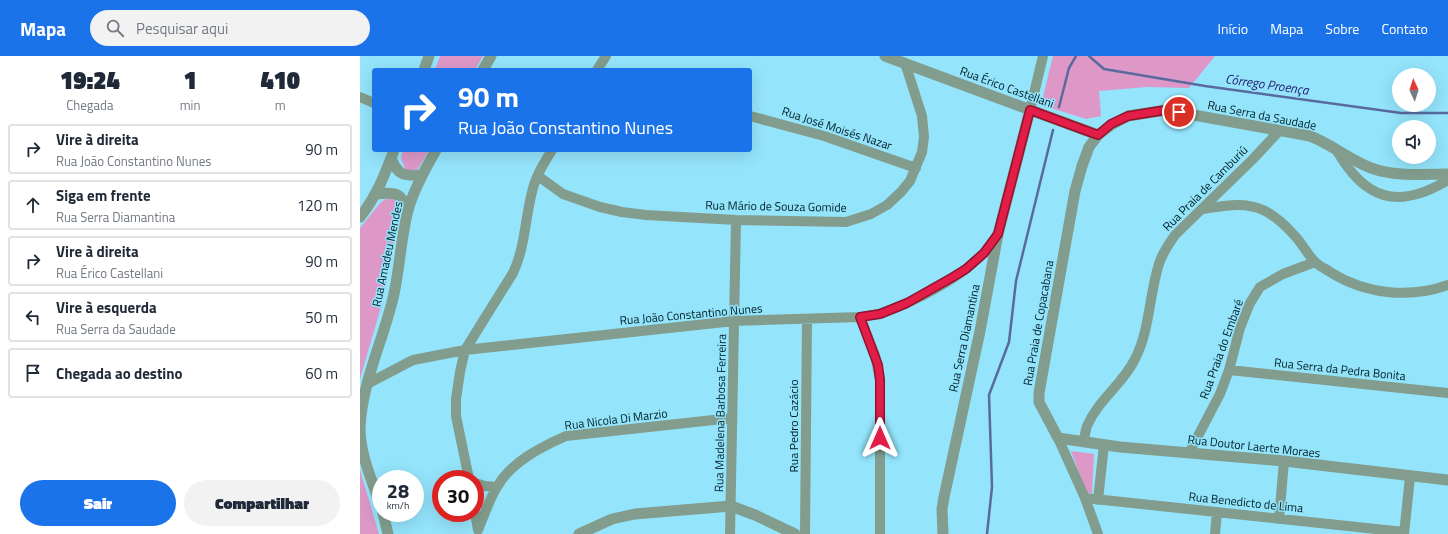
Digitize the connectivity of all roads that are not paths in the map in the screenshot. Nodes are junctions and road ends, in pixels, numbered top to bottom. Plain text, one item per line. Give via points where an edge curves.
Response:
1 (429, 56) edge
2 (491, 56) edge
3 (606, 56) edge
4 (885, 56) edge
5 (1043, 56) edge
6 (905, 64) junction
7 (425, 68) edge
8 (484, 68) edge
9 (598, 68) edge
10 (360, 97) edge
11 (372, 102) edge
12 (1030, 110) junction
13 (752, 117) edge
14 (1279, 131) junction
15 (1098, 135) junction
16 (1336, 149) junction
17 (435, 152) edge
18 (551, 152) edge
19 (393, 154) edge
20 (916, 168) junction
21 (1448, 174) edge
22 (422, 175) junction
23 (538, 176) junction
24 (1448, 180) edge
25 (376, 194) junction
26 (1203, 208) junction
27 (408, 212) junction
28 (360, 217) edge
29 (736, 220) junction
30 (998, 234) junction
31 (1316, 262) junction
32 (1448, 286) edge
33 (860, 317) junction
34 (807, 318) junction
35 (734, 321) junction
36 (465, 350) junction
37 (1229, 370) junction
38 (367, 384) junction
39 (1448, 393) edge
40 (732, 418) junction
41 (1058, 438) junction
42 (1084, 441) junction
43 (1104, 445) junction
44 (1189, 452) junction
45 (1284, 461) junction
46 (467, 470) edge
47 (1410, 477) junction
48 (372, 479) edge
49 (1448, 480) edge
50 (484, 486) edge
51 (497, 487) junction
52 (1085, 498) junction
53 (1098, 500) junction
54 (731, 506) junction
55 (1217, 512) junction
56 (1279, 519) junction
57 (385, 522) edge
58 (476, 522) edge
59 (477, 532) edge
60 (1404, 533) edge
61 (388, 534) edge
62 (579, 534) edge
63 (730, 534) edge
64 (795, 534) edge
65 (805, 534) edge
66 (880, 534) edge
67 (943, 534) edge
68 (1098, 534) edge
69 (1215, 534) edge

1 - 7 street
2 - 8 street
3 - 9 street
4 - 6 street, Rua Érico Castellani
5 - 12 street, Rua Serra Diamantina
6 - 12 street, Rua Érico Castellani
6 - 20 street, Rua Mário de Souza Gomide via 922,116 924,136
10 - 11 street
12 - 15 street, Rua Érico Castellani
12 - 30 street, Rua Serra Diamantina
13 - 20 street, Rua José Moisés Nazar via 824,136
14 - 15 street, Rua Serra da Saudade via 1166,110 1128,116 1111,124
14 - 16 street, Rua Serra da Saudade via 1310,136
14 - 26 street, Rua Praia de Camburiú
15 - 41 street, Rua Praia de Copacabana via 1089,148 1075,191 1039,393 1039,402
16 - 21 street, Rua Serra da Saudade via 1369,168 1386,172 1402,175
16 - 24 street via 1344,164 1365,186 1384,195 1413,196
17 - 22 street, Rua Amadeu Mendes
18 - 23 street
19 - 22 street via 394,166 399,172
19 - 25 street
20 - 29 street, Rua Mário de Souza Gomide via 910,181 887,204 871,214 846,222
22 - 27 street, Rua Amadeu Mendes
23 - 29 street, Rua Mário de Souza Gomide via 563,194 622,212
23 - 36 street via 531,195 518,264
25 - 27 street via 392,193 400,196
25 - 28 street
26 - 31 street via 1240,204 1263,210 1294,235
26 - 42 street, Rua Praia de Camburiú via 1175,235 1166,249 1159,264 1143,339 1136,358 1127,373 1099,406 1087,427
27 - 38 street, Rua Amadeu Mendes via 394,293
29 - 35 street, Rua Madelena Barbosa Ferreira
30 - 33 street, Rua João Constantino Nunes via 984,253 966,269 940,285 880,314
30 - 67 street, Rua Serra Diamantina via 944,497
31 - 32 street via 1337,276 1358,285 1388,292 1422,292
31 - 37 street, Rua Praia do Embaré via 1283,274 1260,288 1250,303 1240,328
33 - 34 street, Rua João Constantino Nunes
33 - 66 street via 875,355 880,380
34 - 35 street, Rua João Constantino Nunes
34 - 65 street, Rua Pedro Cazácio
35 - 36 street, Rua João Constantino Nunes
35 - 40 street, Rua Madelena Barbosa Ferreira
36 - 38 street, Rua João Constantino Nunes via 413,360
36 - 46 street via 456,398 456,416
37 - 39 street, Rua Serra da Pedra Bonita
37 - 44 street, Rua Praia do Embaré via 1220,394
38 - 48 street, Rua Amadeu Mendes via 360,430 362,448
40 - 51 street, Rua Nicola Di Marzio via 566,436 531,454 503,478
40 - 54 street, Rua Madelena Barbosa Ferreira
41 - 42 street, Rua Doutor Laerte Moraes
41 - 52 street, Rua Praia de Copacabana
42 - 43 street, Rua Doutor Laerte Moraes
43 - 44 street, Rua Doutor Laerte Moraes
43 - 53 street
44 - 45 street, Rua Doutor Laerte Moraes
45 - 47 street, Rua Doutor Laerte Moraes
45 - 56 street
47 - 49 street, Rua Doutor Laerte Moraes
47 - 60 street
50 - 51 street
51 - 59 street, Rua Nicola Di Marzio
52 - 53 street, Rua Benedicto de Lima
52 - 68 street, Rua Praia de Copacabana
53 - 55 street, Rua Benedicto de Lima
54 - 62 street via 636,514 612,519
54 - 63 street, Rua Madelena Barbosa Ferreira
54 - 64 street
55 - 56 street, Rua Benedicto de Lima
55 - 69 street
56 - 60 street, Rua Benedicto de Lima
57 - 61 street
58 - 59 street

